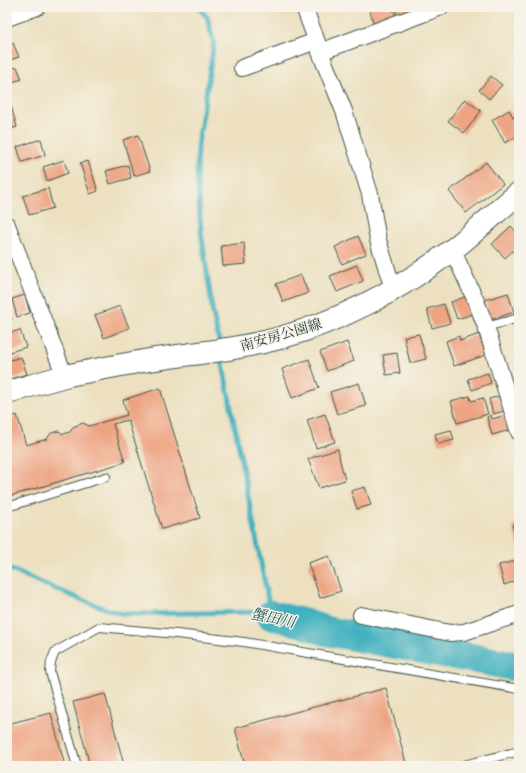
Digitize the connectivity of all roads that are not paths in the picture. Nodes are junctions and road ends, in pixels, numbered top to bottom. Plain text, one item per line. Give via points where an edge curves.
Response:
1 (37, 7) edge
2 (304, 7) edge
3 (441, 7) edge
4 (7, 18) edge
5 (318, 46) junction
6 (242, 68) dead end
7 (519, 193) edge
8 (7, 224) edge
9 (452, 249) junction
10 (393, 289) junction
11 (519, 318) edge
12 (486, 327) junction
13 (65, 376) junction
14 (7, 393) edge
15 (519, 432) edge
16 (106, 477) dead end
17 (7, 507) edge
18 (519, 614) edge
19 (361, 615) dead end
20 (519, 689) edge
21 (519, 751) edge
22 (76, 766) edge
23 (460, 766) edge

1 - 4 street
2 - 5 street
3 - 5 street
5 - 6 street
5 - 10 street via 344,111 370,194 378,240
7 - 9 main road, 南安房公園線
8 - 13 street
9 - 10 main road, 南安房公園線
9 - 12 street
10 - 13 main road, 南安房公園線 via 322,324 280,338 237,348 149,360
11 - 12 lane
12 - 15 street
13 - 14 main road, 南安房公園線
16 - 17 lane
18 - 19 street via 464,632 450,633
20 - 22 lane via 244,642 99,627 54,652 51,662 50,672
21 - 23 lane

